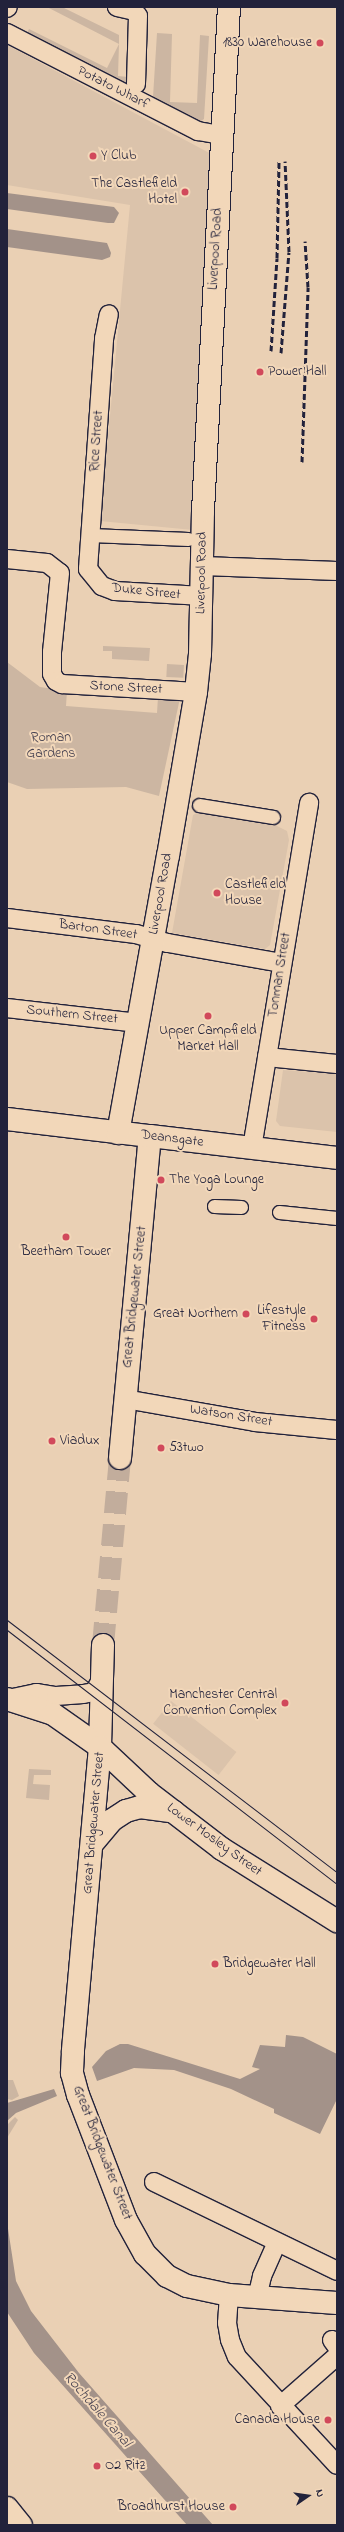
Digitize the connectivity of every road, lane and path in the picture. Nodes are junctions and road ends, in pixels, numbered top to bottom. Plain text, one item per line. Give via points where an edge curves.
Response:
1 (117, 7) edge
2 (229, 7) edge
3 (7, 33) edge
4 (136, 84) dead end
5 (221, 135) junction
6 (109, 314) dead end
7 (90, 535) junction
8 (188, 539) dead end
9 (7, 559) edge
10 (203, 566) junction
11 (88, 568) junction
12 (337, 571) edge
13 (60, 573) junction
14 (203, 596) junction
15 (196, 692) junction
16 (309, 803) dead end
17 (199, 805) dead end
18 (272, 817) dead end
19 (7, 918) edge
20 (153, 939) junction
21 (282, 963) junction
22 (7, 1008) edge
23 (138, 1023) junction
24 (267, 1057) junction
25 (337, 1064) edge
26 (7, 1119) edge
27 (118, 1132) junction
28 (150, 1136) junction
29 (252, 1148) junction
30 (337, 1158) edge
31 (214, 1206) dead end
32 (240, 1207) dead end
33 (279, 1212) dead end
34 (337, 1218) edge
35 (125, 1400) junction
36 (337, 1430) edge
37 (120, 1458) tunnel mouth
38 (103, 1645) tunnel mouth
39 (100, 1682) junction
40 (7, 1702) edge
41 (100, 1747) junction
42 (174, 1812) junction
43 (92, 1844) junction
44 (337, 1921) edge
45 (154, 2182) dead end
46 (277, 2242) junction
47 (337, 2271) edge
48 (229, 2295) junction
49 (257, 2298) junction
50 (337, 2303) edge
51 (335, 2348) edge
52 (280, 2406) junction
53 (337, 2465) edge
54 (7, 2508) edge
55 (21, 2525) edge

1 - 4 street via 134,12 138,16
2 - 5 main road, Liverpool Road
3 - 5 street, Potato Wharf via 198,131
5 - 10 main road, Liverpool Road
6 - 7 street, Rice Street via 104,339
7 - 8 street
7 - 11 street, Rice Street
9 - 13 street via 47,562
10 - 12 street via 284,567
10 - 14 main road, Liverpool Road
11 - 13 street
11 - 14 street, Duke Street via 102,586 115,592
13 - 15 street, Stone Street via 52,652 52,674 56,681 62,684
14 - 15 main road, Liverpool Road
15 - 20 main road, Liverpool Road
16 - 21 street, Tonman Street
17 - 18 street
19 - 20 street, Barton Street
20 - 21 street, Barton Street
20 - 23 main road, Liverpool Road
21 - 24 street, Tonman Street
22 - 23 street, Southern Street
23 - 27 main road, Liverpool Road
24 - 25 street
24 - 29 street, Tonman Street
26 - 27 main road, Deansgate
27 - 28 main road, Deansgate
28 - 29 main road, Deansgate
28 - 35 main road, Great Bridgewater Street
29 - 30 main road, Deansgate
31 - 32 street
33 - 34 street
35 - 36 street, Watson Street via 255,1422
35 - 37 main road, Great Bridgewater Street
38 - 39 main road, Great Bridgewater Street
39 - 40 street via 94,1692 56,1696 36,1693
39 - 41 main road, Great Bridgewater Street
40 - 41 main road, Lower Mosley Street via 53,1714
41 - 42 main road, Lower Mosley Street via 149,1793
41 - 43 main road, Great Bridgewater Street
42 - 43 main road via 140,1808 126,1811 112,1820
42 - 44 main road, Lower Mosley Street via 238,1860
43 - 48 main road, Great Bridgewater Street via 73,2052 72,2073 78,2094 126,2220 146,2254 167,2276 182,2284
45 - 46 street
46 - 47 street
46 - 49 street via 262,2276
48 - 49 main road, Great Bridgewater Street
48 - 52 street via 227,2323 233,2350
49 - 50 main road, Great Bridgewater Street
51 - 52 street
52 - 53 street
54 - 55 main road

